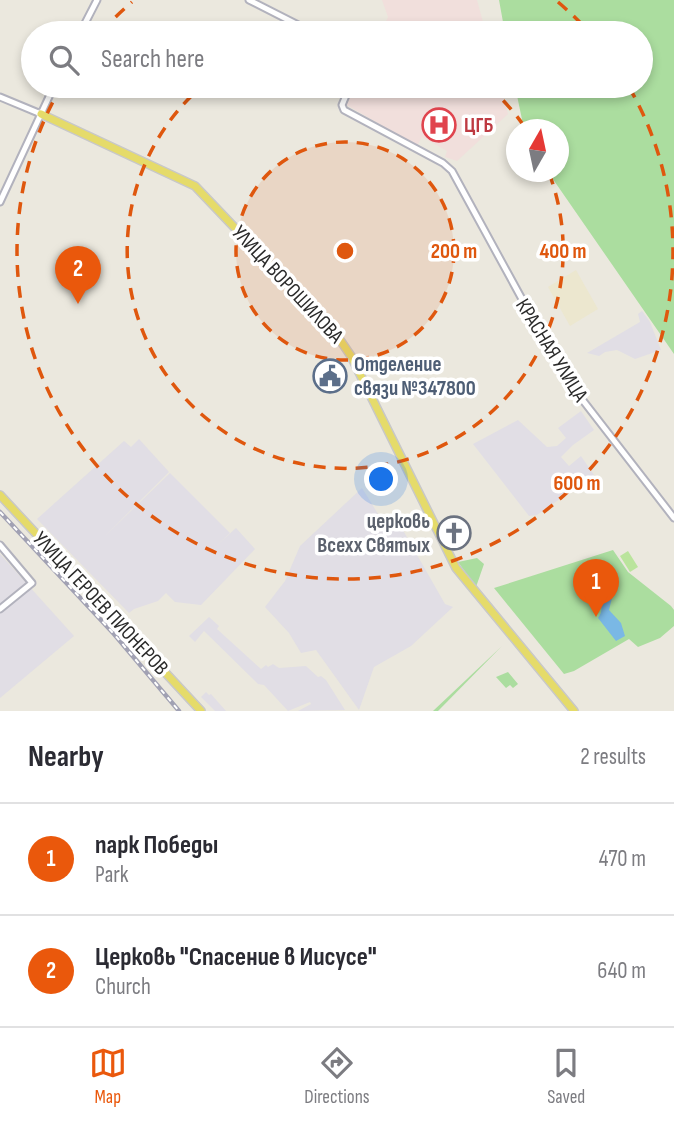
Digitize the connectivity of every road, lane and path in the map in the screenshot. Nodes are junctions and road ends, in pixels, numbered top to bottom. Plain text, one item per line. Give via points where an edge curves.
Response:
1 (97, 0) edge
2 (249, 0) edge
3 (86, 21) edge
4 (290, 21) edge
5 (0, 97) edge
6 (48, 98) edge
7 (345, 98) edge
8 (41, 114) junction
9 (0, 202) edge
10 (0, 495) edge
11 (674, 518) edge
12 (0, 545) edge
13 (0, 609) edge
14 (201, 711) edge
15 (574, 711) edge

1 - 3 street
2 - 4 street
5 - 8 street, УЛИЦА ВОРОШИЛОВА
6 - 8 street
7 - 11 street, КРАСНАЯ УЛИЦА via 341,107 449,168 564,376
8 - 9 street
8 - 15 main road, УЛИЦА ВОРОШИЛОВА via 195,186 336,334 354,360 456,568
10 - 14 main road, УЛИЦА ГЕРОЕВ ПИОНЕРОВ
12 - 13 street, УЛИЦА ГЕРОЕВ ПИОНЕРОВ via 32,583

